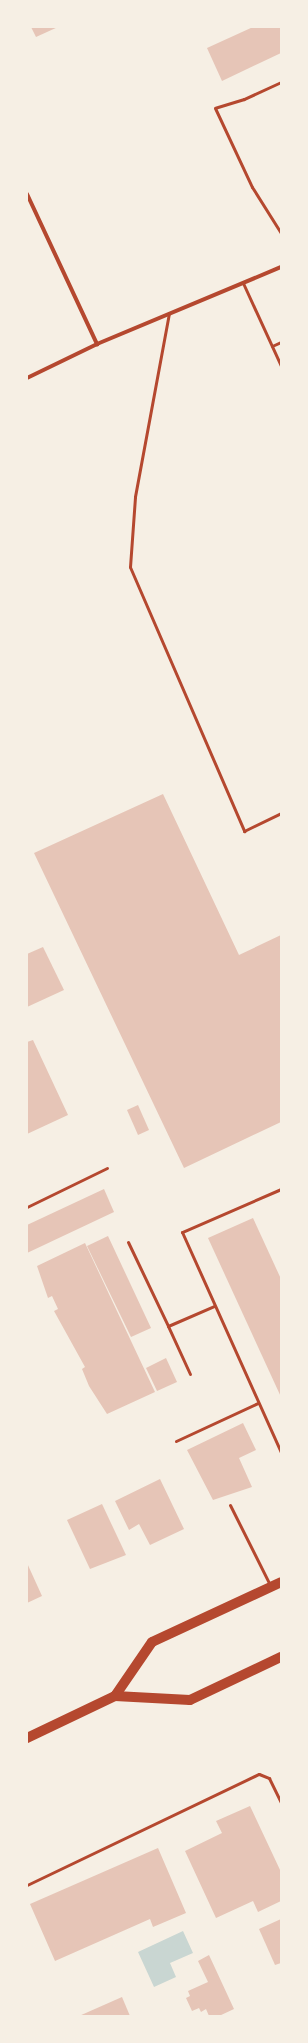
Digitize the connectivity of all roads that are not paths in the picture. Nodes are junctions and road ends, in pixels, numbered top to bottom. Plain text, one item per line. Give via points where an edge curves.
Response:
1 (281, 82) edge
2 (27, 194) edge
3 (281, 233) edge
4 (281, 266) edge
5 (243, 283) junction
6 (169, 313) junction
7 (281, 342) edge
8 (97, 344) junction
9 (272, 346) junction
10 (281, 366) edge
11 (27, 378) edge
12 (281, 813) edge
13 (106, 1168) dead end
14 (281, 1189) edge
15 (27, 1207) edge
16 (128, 1242) dead end
17 (214, 1306) junction
18 (168, 1326) junction
19 (190, 1374) dead end
20 (258, 1403) junction
21 (176, 1441) dead end
22 (281, 1452) edge
23 (230, 1505) dead end
24 (281, 1582) edge
25 (271, 1587) junction
26 (281, 1657) edge
27 (115, 1696) junction
28 (27, 1738) edge
29 (281, 1803) edge
30 (27, 1885) edge

1 - 3 lane via 244,100 215,108 252,187
2 - 8 street
4 - 5 street
5 - 6 street
5 - 9 lane
6 - 8 street
6 - 12 lane via 135,497 130,567 244,831
7 - 9 lane
8 - 11 street
9 - 10 lane
13 - 15 lane
14 - 17 lane via 182,1232
16 - 18 lane
17 - 18 lane
17 - 20 lane
18 - 19 lane
20 - 21 lane
20 - 22 lane
23 - 25 lane
24 - 25 main road
25 - 27 main road via 152,1642
26 - 27 main road via 190,1700
27 - 28 main road
29 - 30 lane via 269,1778 259,1774

